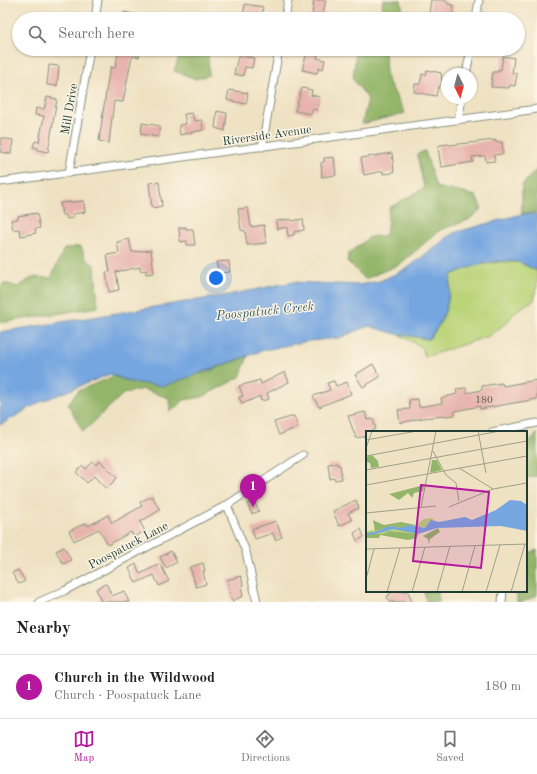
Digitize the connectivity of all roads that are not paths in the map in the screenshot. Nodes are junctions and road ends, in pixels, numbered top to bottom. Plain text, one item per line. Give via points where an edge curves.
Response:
1 (98, 0) edge
2 (288, 0) edge
3 (479, 0) edge
4 (96, 12) edge
5 (286, 12) edge
6 (477, 12) edge
7 (89, 56) edge
8 (279, 56) edge
9 (470, 56) edge
10 (467, 68) edge
11 (461, 104) edge
12 (537, 109) edge
13 (458, 120) junction
14 (262, 147) junction
15 (69, 173) junction
16 (0, 182) edge
17 (537, 423) edge
18 (516, 430) edge
19 (504, 431) edge
20 (303, 455) dead end
21 (227, 505) junction
22 (39, 602) edge
23 (257, 602) edge

1 - 4 street
2 - 5 street
3 - 6 street
7 - 15 street, Mill Drive
8 - 14 street
9 - 10 street
11 - 13 street
12 - 13 street, Riverside Avenue
13 - 14 street, Riverside Avenue
14 - 15 street, Riverside Avenue
15 - 16 street, Riverside Avenue
17 - 18 street
18 - 19 street
20 - 21 street, Poospatuck Lane
21 - 22 street, Poospatuck Lane
21 - 23 street via 246,552

